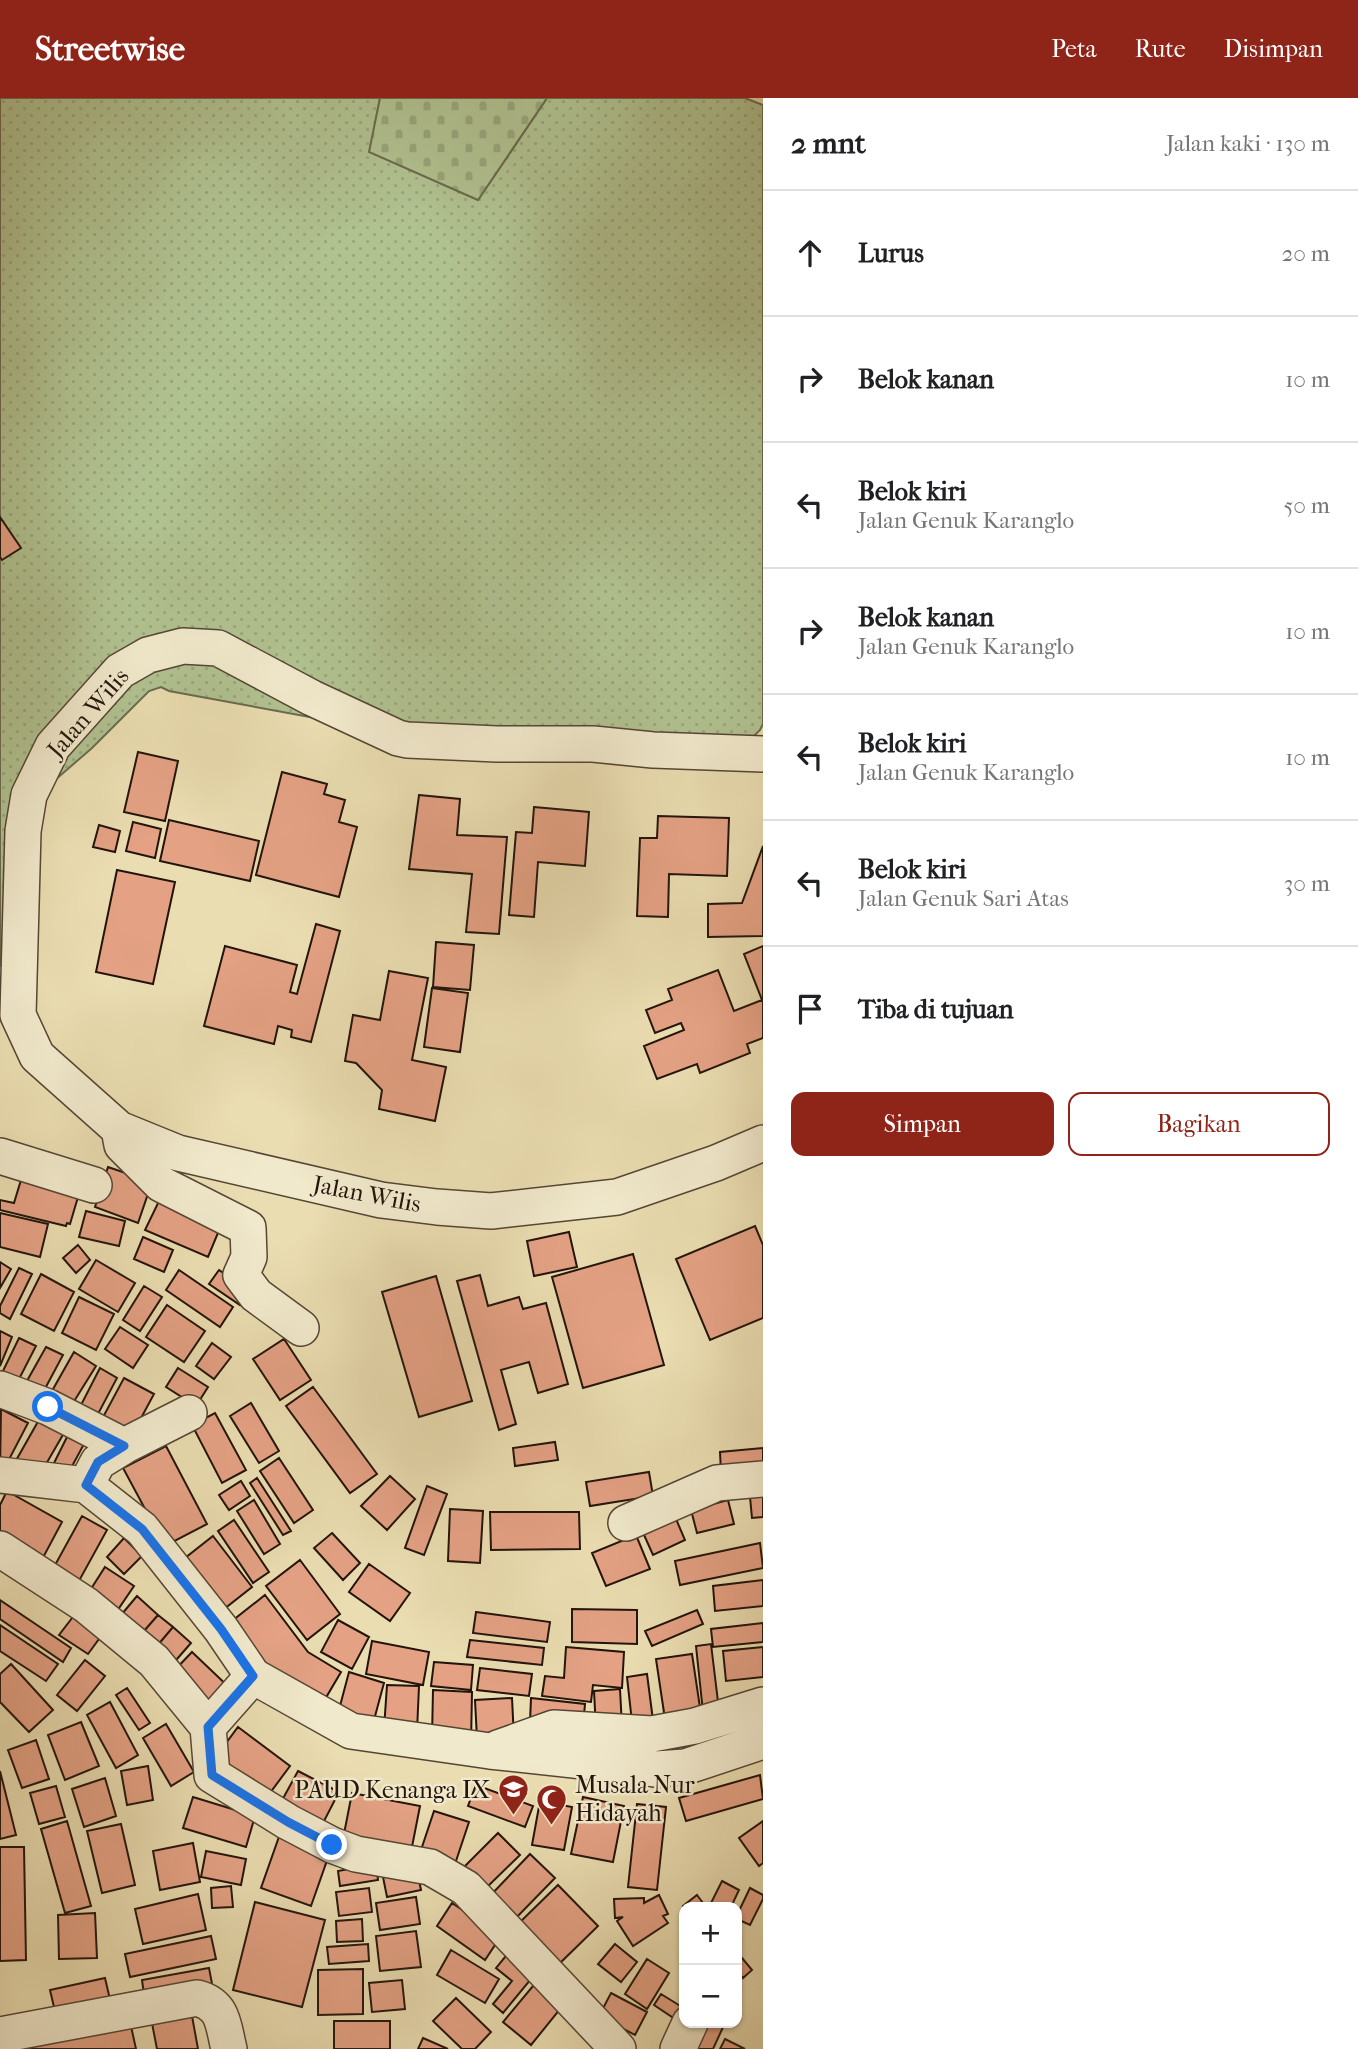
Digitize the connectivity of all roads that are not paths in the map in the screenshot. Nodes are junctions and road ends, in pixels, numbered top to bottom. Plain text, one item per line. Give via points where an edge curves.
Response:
1 (763, 754) edge
2 (9, 1012) edge
3 (119, 1129) junction
4 (763, 1143) edge
5 (0, 1156) edge
6 (94, 1185) dead end
7 (301, 1328) dead end
8 (0, 1389) edge
9 (189, 1413) dead end
10 (124, 1446) junction
11 (0, 1475) edge
12 (763, 1479) edge
13 (86, 1485) junction
14 (626, 1523) dead end
15 (0, 1549) edge
16 (253, 1676) junction
17 (763, 1705) edge
18 (208, 1727) junction
19 (763, 1741) edge
20 (490, 1751) junction
21 (688, 2028) edge
22 (0, 2035) edge
23 (229, 2049) edge
24 (618, 2049) edge
25 (678, 2049) edge

1 - 2 street, Jalan Wilis via 407,740 312,698 218,648 183,646 148,655 120,671 53,746 29,795
2 - 3 street, Jalan Wilis via 37,1056
3 - 4 street, Jalan Wilis via 178,1153 381,1200 491,1211 617,1197
3 - 7 street via 122,1145 162,1184 248,1228 249,1257 241,1275 257,1295
5 - 6 street
8 - 10 street via 48,1407
9 - 10 street
10 - 13 street via 98,1462
11 - 13 street
12 - 14 street via 717,1483
13 - 16 street via 142,1529
15 - 18 street via 86,1605 154,1661
16 - 18 street
16 - 20 street via 351,1731
17 - 20 street via 652,1734 554,1728
18 - 24 street via 212,1775 332,1845 356,1854 430,1867 466,1888
19 - 20 street via 670,1769
21 - 25 street
22 - 23 street via 197,1998 215,2006

